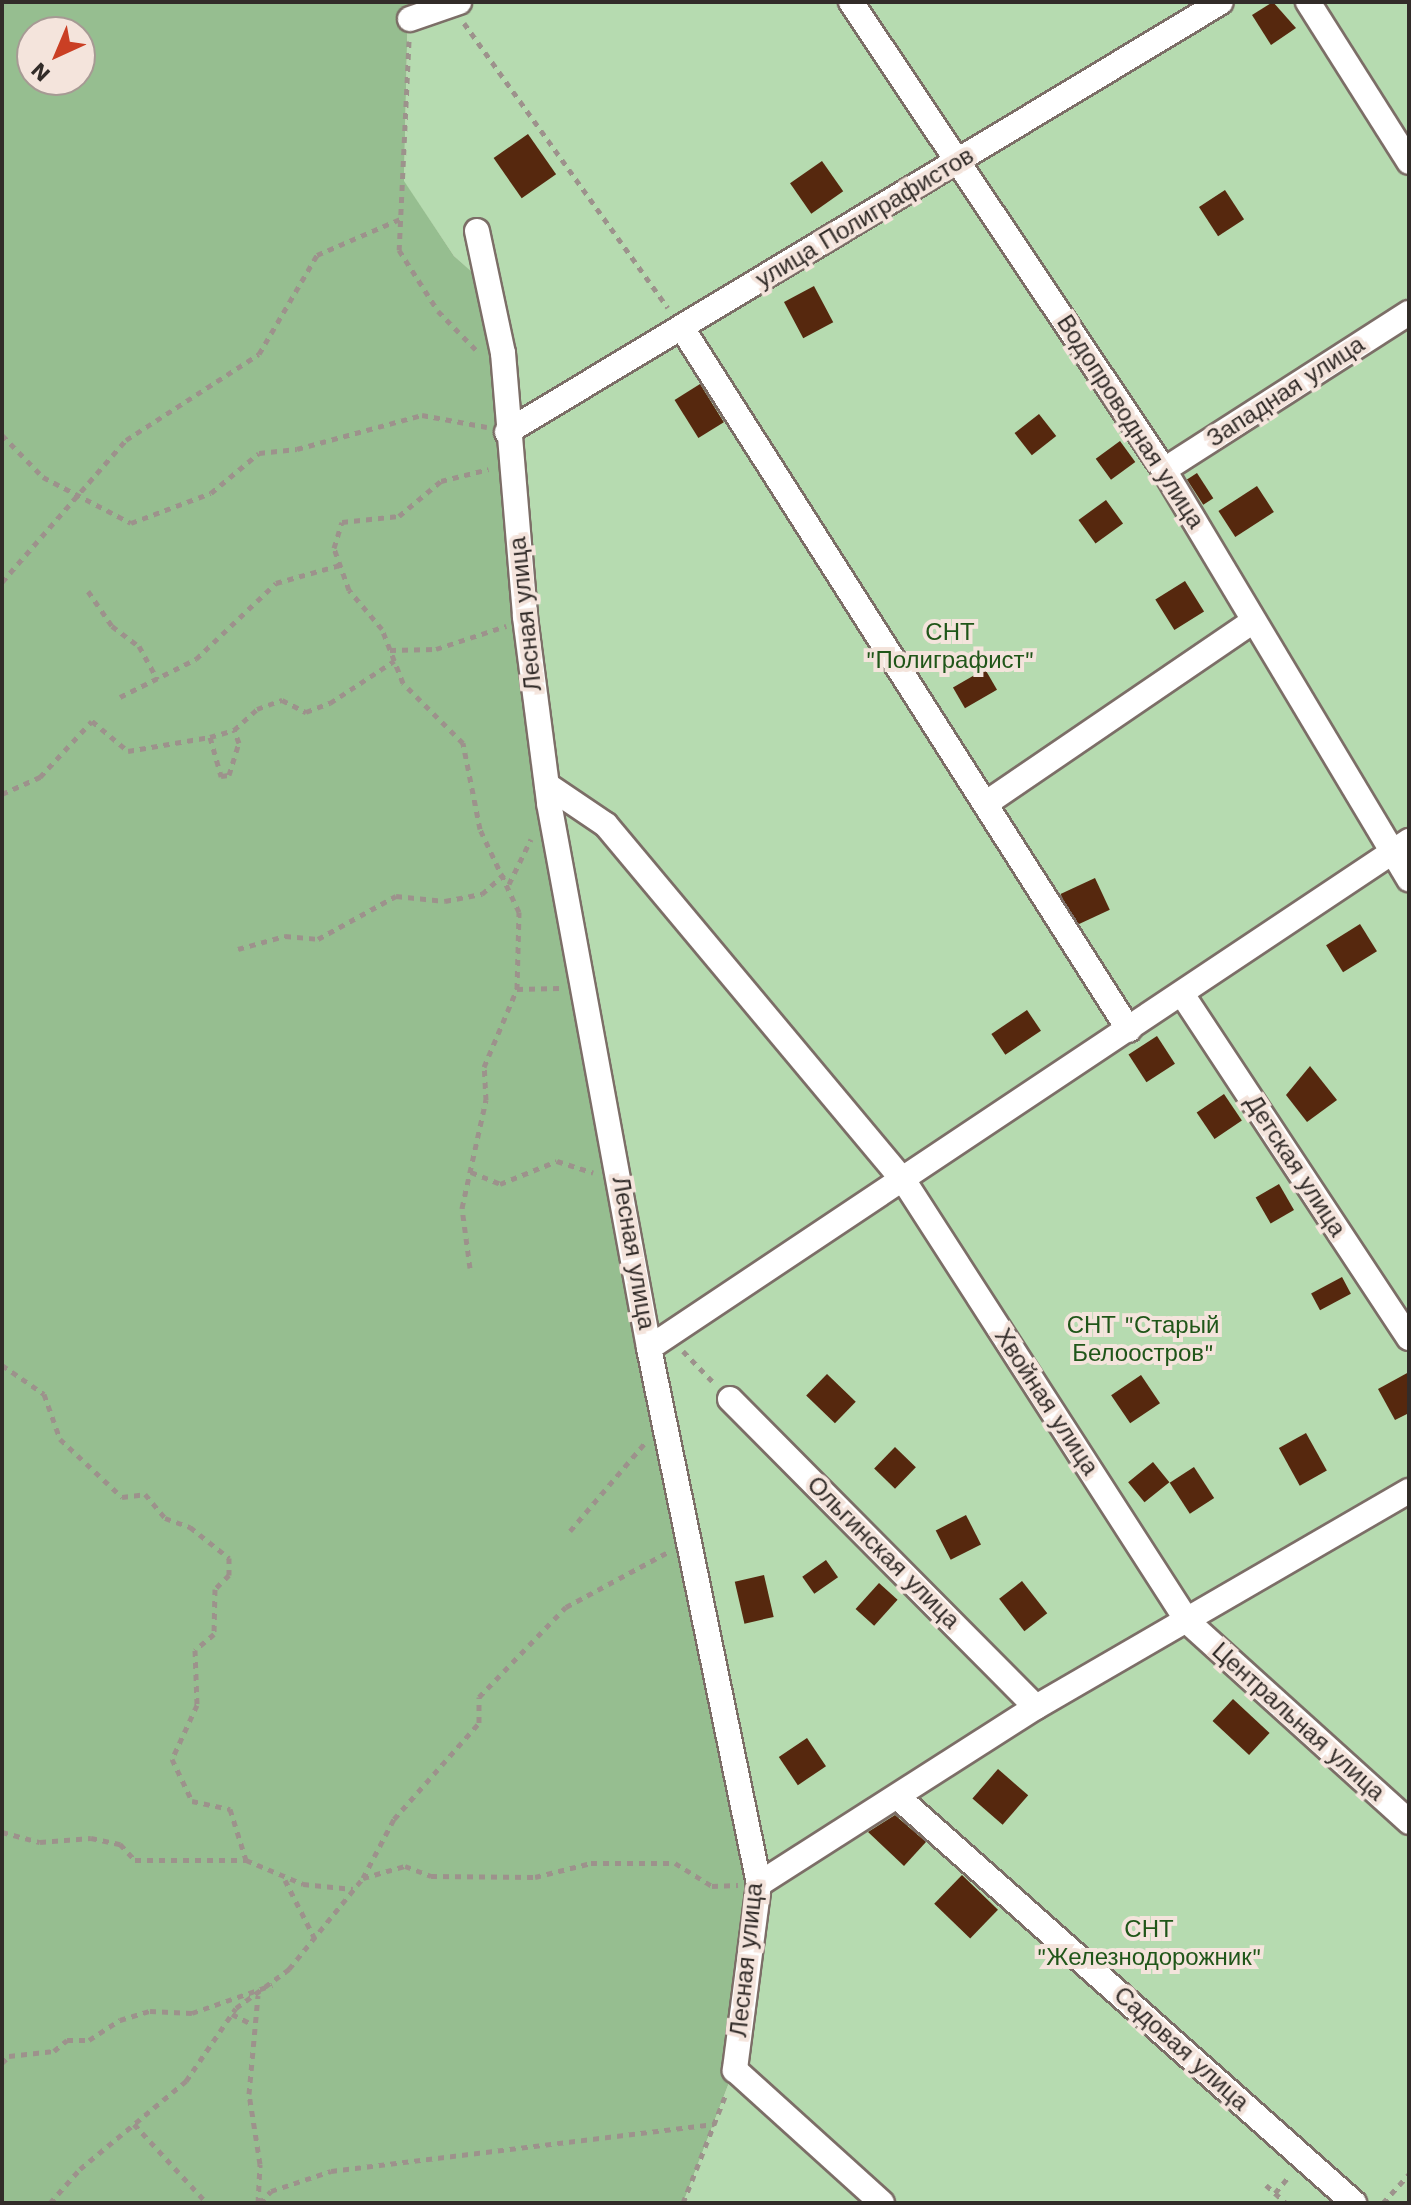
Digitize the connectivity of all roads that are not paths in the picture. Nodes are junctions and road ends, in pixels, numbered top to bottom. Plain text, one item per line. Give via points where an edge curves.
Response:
1 (851, 2) edge
2 (1221, 2) edge
3 (1308, 2) edge
4 (456, 4) edge
5 (410, 19) road end
6 (960, 160) junction
7 (1409, 162) edge
8 (477, 231) dead end
9 (1409, 313) edge
10 (682, 328) junction
11 (507, 432) junction
12 (1164, 470) junction
13 (1253, 621) junction
14 (548, 794) junction
15 (988, 802) junction
16 (1400, 847) edge
17 (1409, 879) edge
18 (1182, 994) junction
19 (1129, 1030) junction
20 (904, 1181) junction
21 (1409, 1338) edge
22 (658, 1342) junction
23 (730, 1399) road end
24 (1409, 1491) edge
25 (1188, 1622) junction
26 (1036, 1707) junction
27 (900, 1799) junction
28 (1409, 1822) edge
29 (759, 1884) junction
30 (882, 2203) edge
31 (1354, 2203) edge

1 - 6 street, Водопроводная улица
2 - 6 street, улица Полиграфистов
3 - 7 street
4 - 5 street
6 - 10 street, улица Полиграфистов
6 - 12 street, Водопроводная улица
8 - 11 street, Лесная улица via 504,371
9 - 12 street, Западная улица
10 - 11 street, улица Полиграфистов
10 - 15 street
11 - 14 street, Лесная улица
12 - 13 street, Водопроводная улица
13 - 15 street
13 - 16 street, Водопроводная улица
14 - 20 street, Хвойная улица via 606,825
14 - 22 street, Лесная улица via 622,1187
15 - 19 street
16 - 17 street, Водопроводная улица
16 - 18 street
18 - 19 street
18 - 21 street, Детская улица
19 - 20 street
20 - 22 street
20 - 25 street, Хвойная улица
22 - 29 street, Лесная улица via 663,1421
23 - 26 street, Ольгинская улица
24 - 25 street
25 - 26 street
25 - 28 street, Центральная улица
26 - 27 street
27 - 29 street
27 - 31 street, Садовая улица
29 - 30 street, Лесная улица via 735,2070

